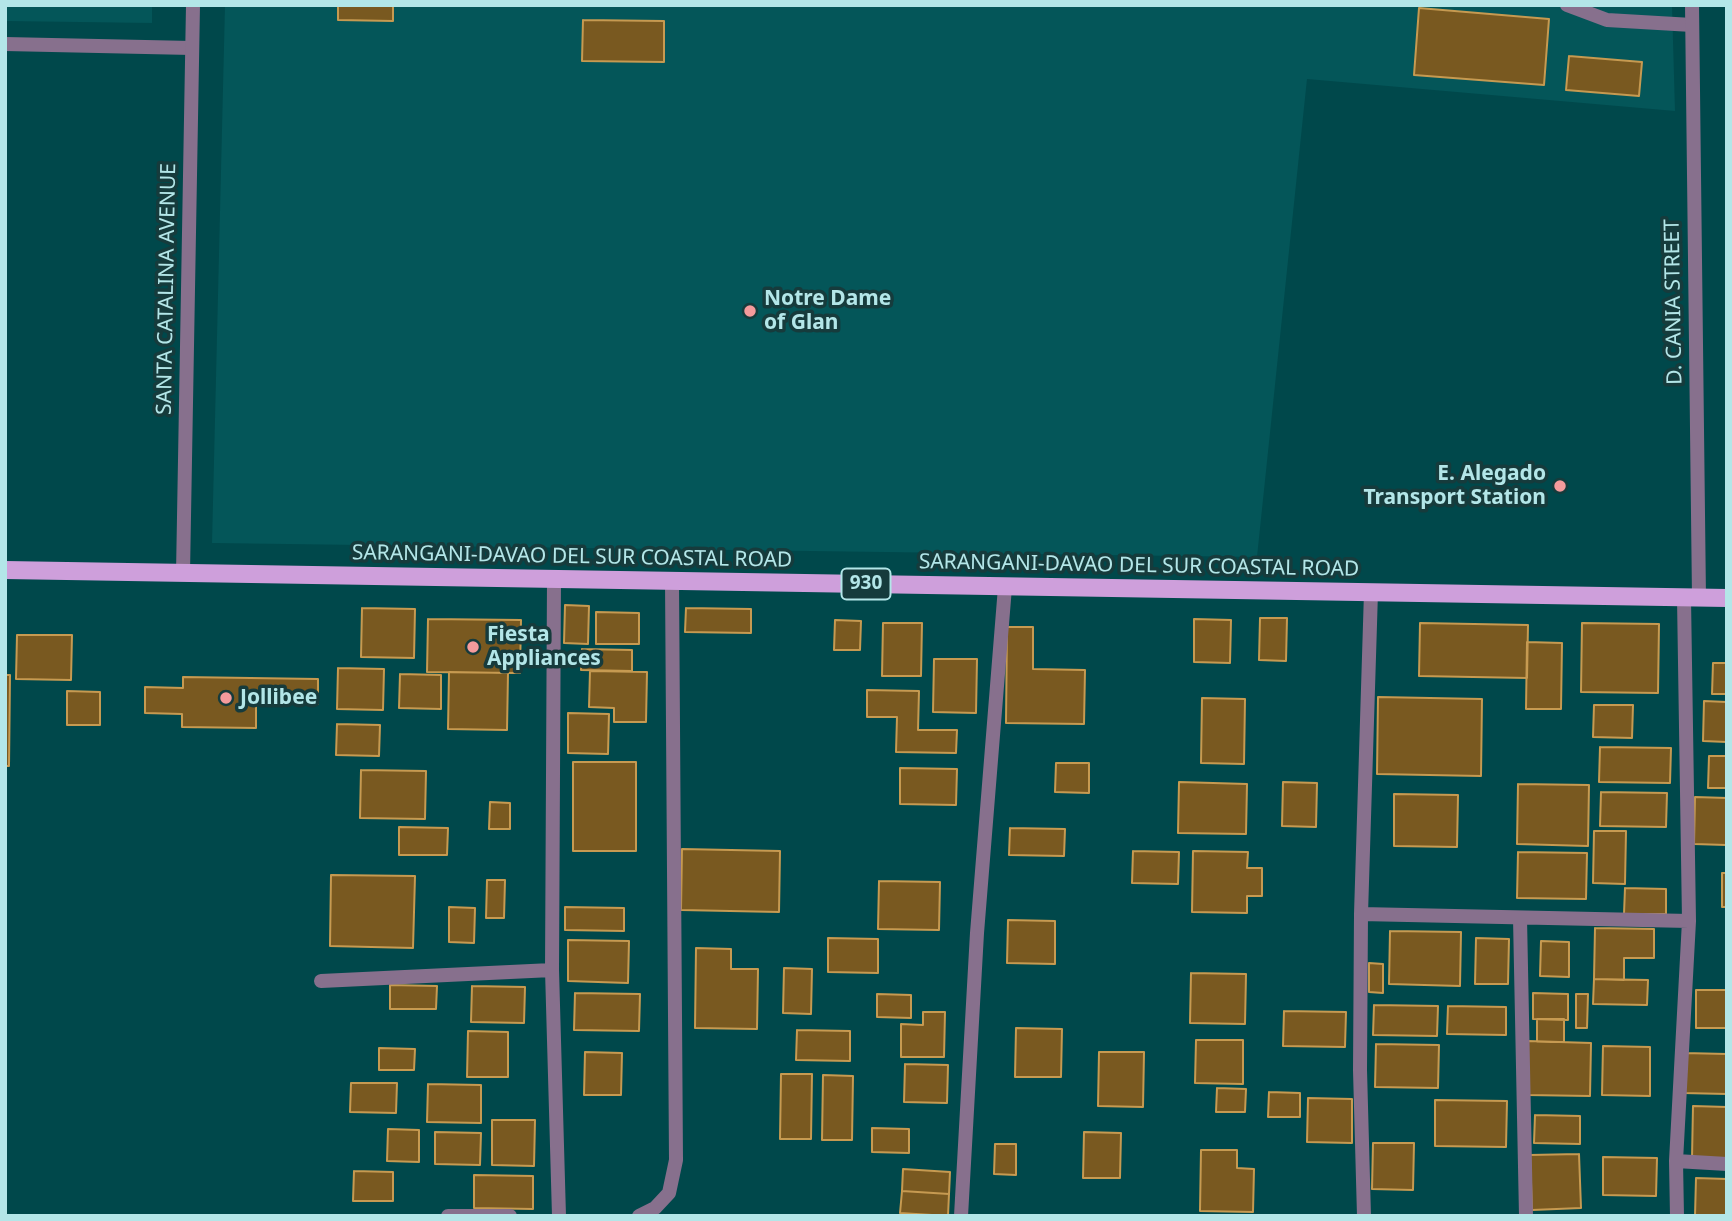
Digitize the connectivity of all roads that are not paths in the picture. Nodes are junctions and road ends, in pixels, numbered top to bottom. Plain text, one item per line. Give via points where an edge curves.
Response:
1 (193, 5) edge
2 (1567, 5) edge
3 (1692, 5) edge
4 (1692, 25) junction
5 (5, 44) edge
6 (192, 48) junction
7 (5, 570) edge
8 (183, 573) junction
9 (554, 579) junction
10 (672, 581) junction
11 (1005, 587) junction
12 (1371, 592) junction
13 (1692, 598) junction
14 (1727, 598) edge
15 (1361, 914) junction
16 (1521, 918) junction
17 (1689, 921) junction
18 (552, 970) junction
19 (321, 981) dead end
20 (1676, 1161) junction
21 (1727, 1164) edge
22 (448, 1216) edge
23 (510, 1216) edge
24 (559, 1216) edge
25 (639, 1216) edge
26 (961, 1216) edge
27 (1364, 1216) edge
28 (1526, 1216) edge
29 (1677, 1216) edge

1 - 6 street, SANTA CATALINA AVENUE
2 - 4 street via 1607,20
3 - 4 street, D. CANIA STREET
4 - 13 street, D. CANIA STREET
5 - 6 street
6 - 8 street, SANTA CATALINA AVENUE
7 - 8 main road, SARANGANI-DAVAO DEL SUR COASTAL ROAD / 930
8 - 9 main road, SARANGANI-DAVAO DEL SUR COASTAL ROAD / 930
9 - 10 main road, SARANGANI-DAVAO DEL SUR COASTAL ROAD / 930
9 - 18 street
10 - 11 main road, SARANGANI-DAVAO DEL SUR COASTAL ROAD / 930
10 - 25 street via 676,1160 668,1193 655,1208
11 - 12 main road, SARANGANI-DAVAO DEL SUR COASTAL ROAD / 930
11 - 26 street via 977,933
12 - 13 main road, SARANGANI-DAVAO DEL SUR COASTAL ROAD / 930
12 - 15 street
13 - 14 main road, SARANGANI-DAVAO DEL SUR COASTAL ROAD / 930
13 - 17 street, D. CANIA STREET
15 - 16 street
15 - 27 street
16 - 17 street
16 - 28 street
17 - 20 street, D. CANIA STREET
18 - 19 street
18 - 24 street
20 - 21 street
20 - 29 street, D. CANIA STREET
22 - 23 street

